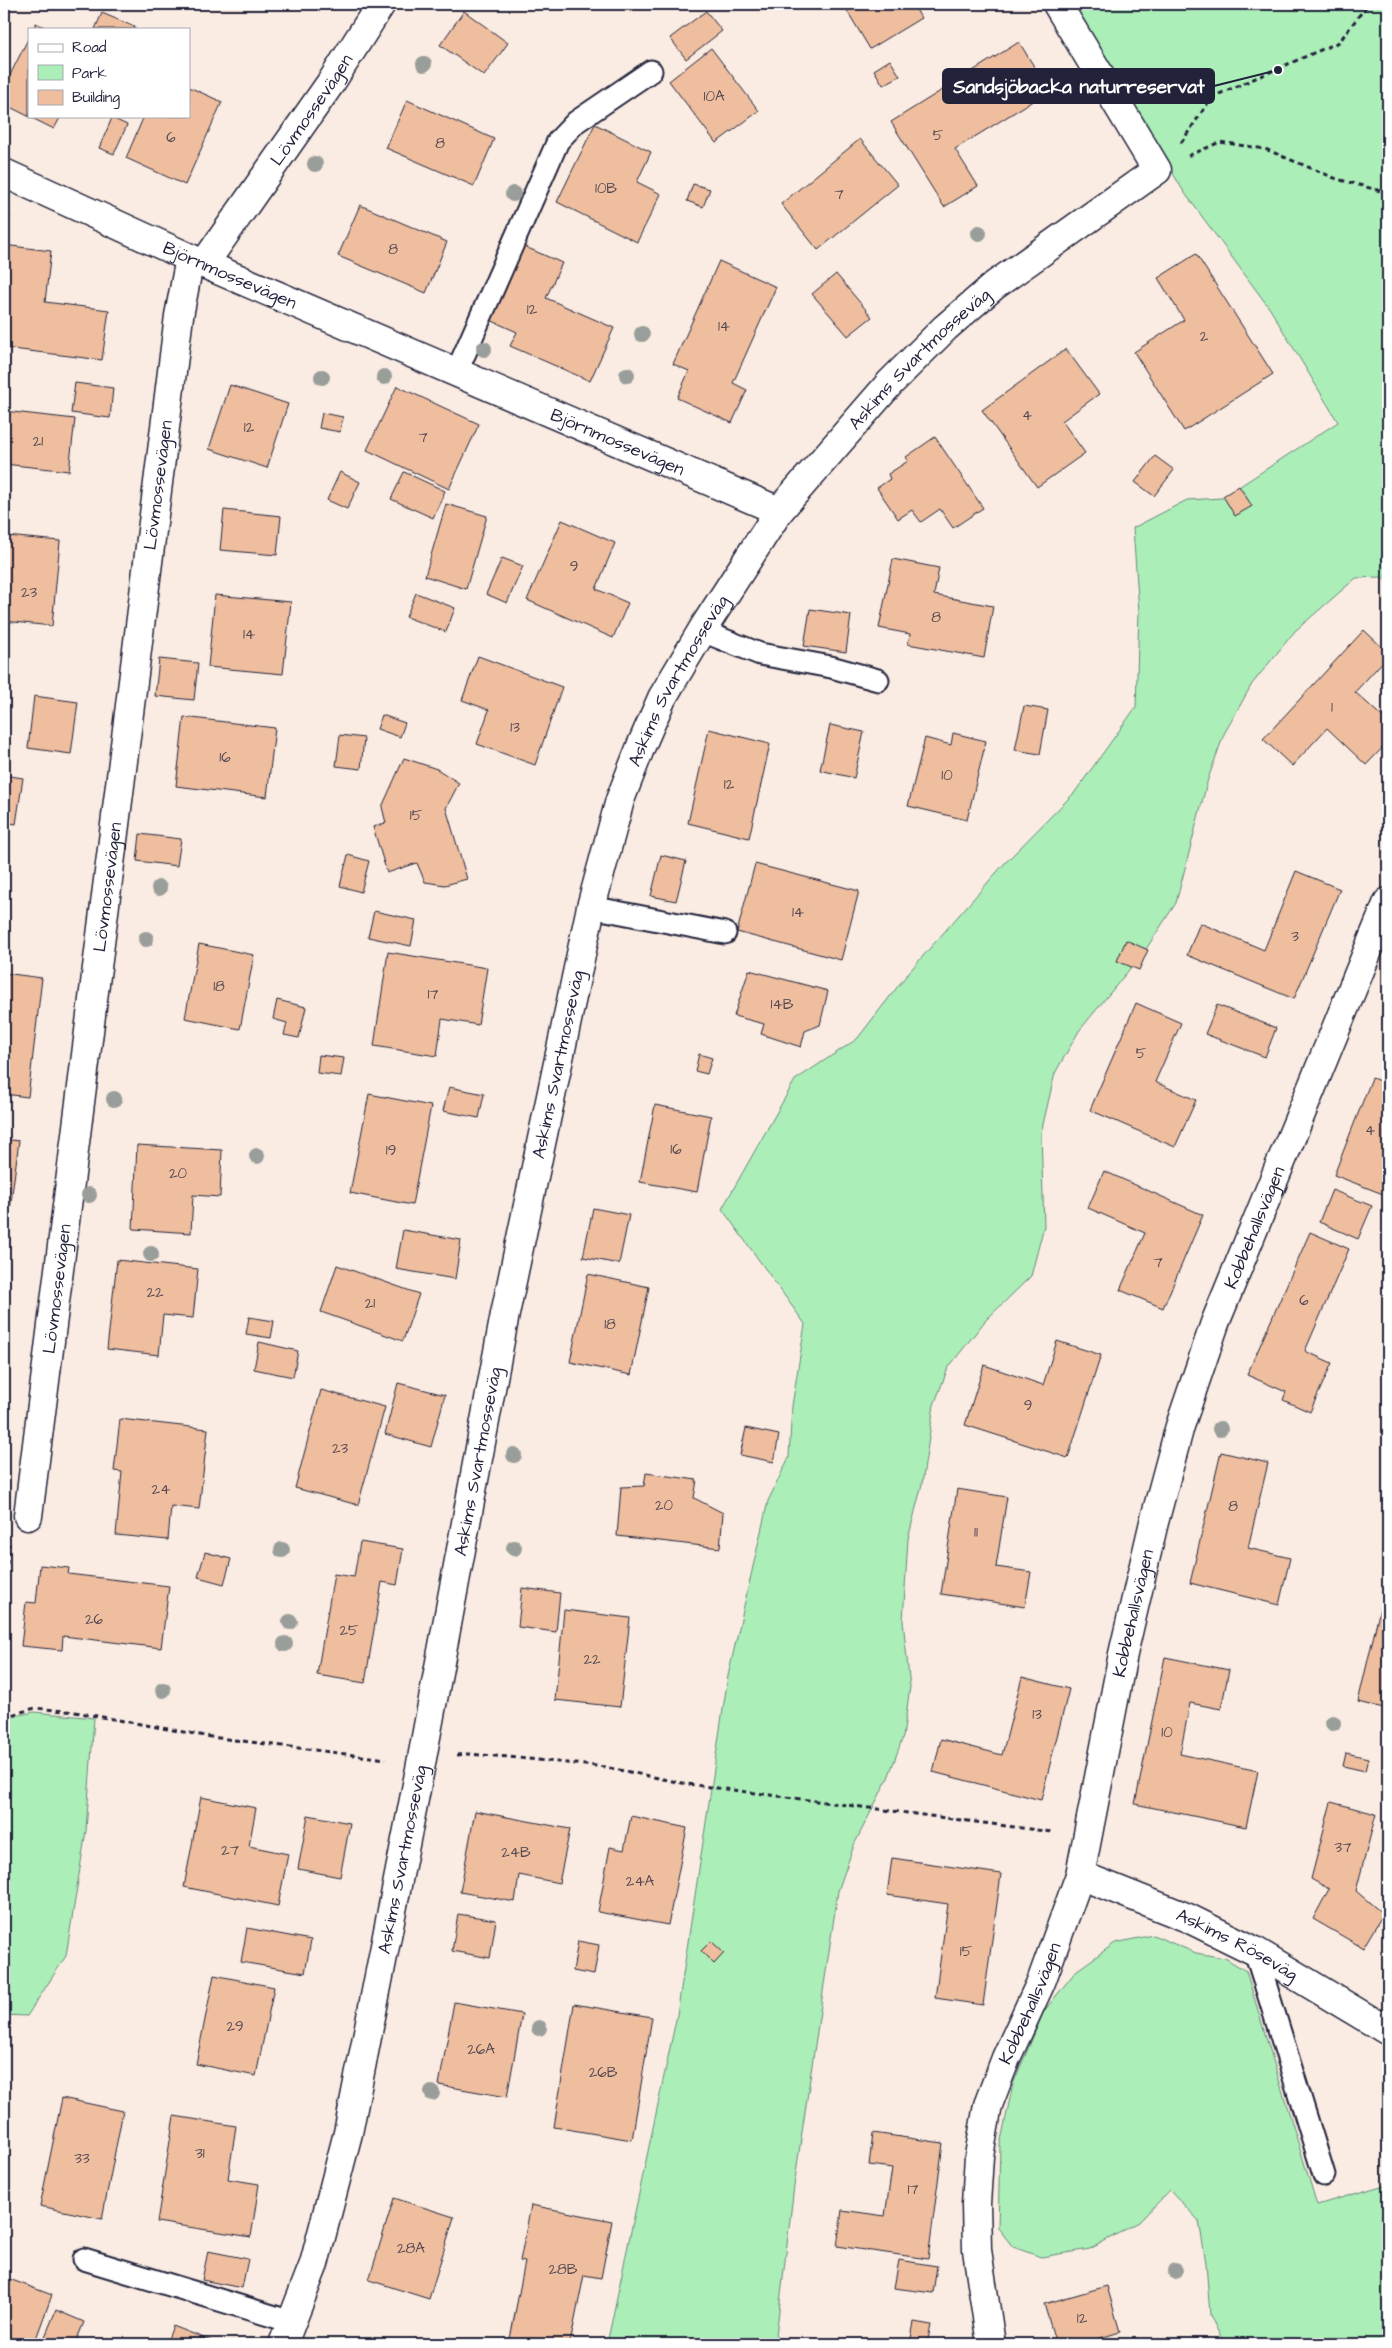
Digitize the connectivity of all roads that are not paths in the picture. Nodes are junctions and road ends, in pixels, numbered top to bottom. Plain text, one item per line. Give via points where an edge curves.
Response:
1 (382, 4) edge
2 (1057, 4) edge
3 (651, 71) dead end
4 (4, 173) edge
5 (197, 261) junction
6 (457, 371) junction
7 (779, 511) junction
8 (702, 631) junction
9 (878, 680) dead end
10 (1388, 902) edge
11 (591, 907) junction
12 (725, 933) dead end
13 (28, 1516) road end
14 (1080, 1875) junction
15 (1255, 1951) junction
16 (1388, 2031) edge
17 (1324, 2175) dead end
18 (84, 2259) dead end
19 (287, 2333) edge
20 (991, 2344) edge

1 - 5 street, Lövmossevägen via 332,81
2 - 7 street, Askims Svartmosseväg via 1158,170 995,285 945,328 890,383
3 - 6 lane via 576,122 558,141
4 - 5 street, Björnmossevägen
5 - 6 street, Björnmossevägen
5 - 13 street, Lövmossevägen via 179,316
6 - 7 street, Björnmossevägen
7 - 8 street, Askims Svartmosseväg
8 - 9 lane via 760,654
8 - 11 street, Askims Svartmosseväg via 662,698 641,746 620,800
10 - 14 street, Kobbehallsvägen via 1215,1323 1180,1426 1123,1654
11 - 12 lane
11 - 19 street, Askims Svartmosseväg via 505,1314 422,1761 348,2132 314,2264
14 - 15 street, Askims Röseväg via 1188,1918
14 - 20 street, Kobbehallsvägen via 1042,1982 988,2105 979,2156 976,2204 977,2250
15 - 16 street, Askims Röseväg
15 - 17 lane
18 - 19 lane

